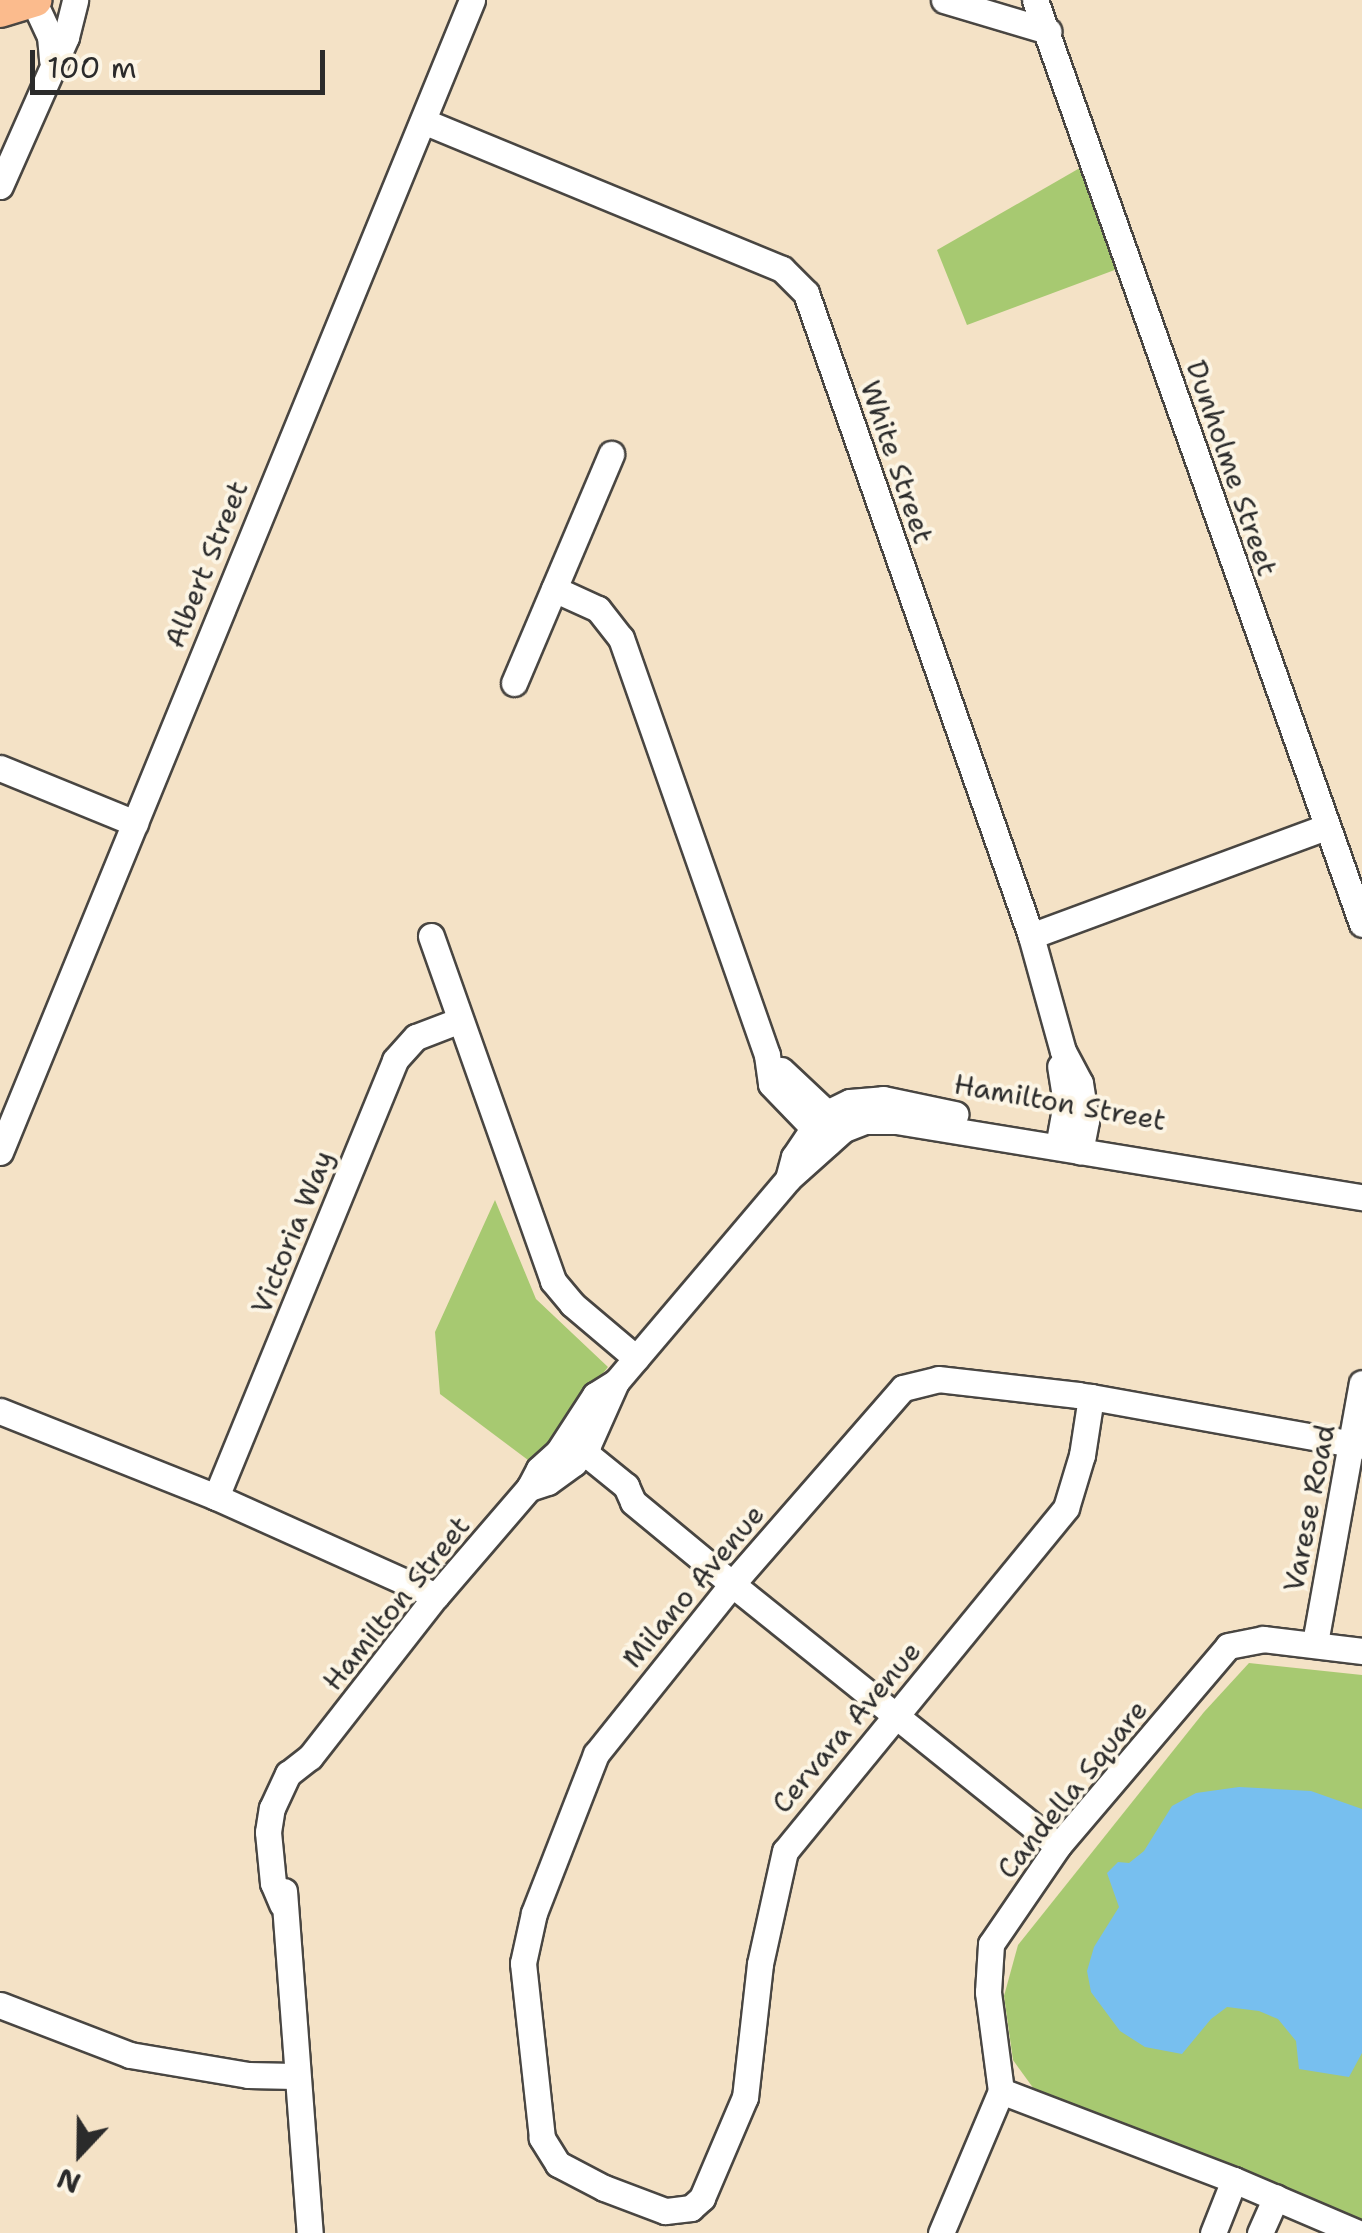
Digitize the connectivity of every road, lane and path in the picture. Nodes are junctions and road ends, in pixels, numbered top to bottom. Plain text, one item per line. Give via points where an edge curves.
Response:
1 (34, 0) edge
2 (75, 0) edge
3 (472, 0) edge
4 (944, 0) edge
5 (1035, 0) edge
6 (0, 11) edge
7 (1048, 31) junction
8 (52, 60) junction
9 (422, 121) junction
10 (0, 186) edge
11 (611, 454) dead end
12 (554, 589) junction
13 (514, 684) dead end
14 (0, 768) edge
15 (135, 823) junction
16 (1326, 827) junction
17 (1362, 924) edge
18 (431, 936) dead end
19 (1031, 936) junction
20 (458, 1021) junction
21 (825, 1131) junction
22 (1071, 1141) junction
23 (0, 1152) edge
24 (1227, 1166) junction
25 (1362, 1181) edge
26 (1362, 1196) edge
27 (636, 1358) junction
28 (1362, 1383) edge
29 (1090, 1397) junction
30 (0, 1411) edge
31 (1357, 1445) edge
32 (571, 1451) junction
33 (216, 1497) junction
34 (732, 1584) junction
35 (436, 1596) junction
36 (1314, 1643) junction
37 (1362, 1652) edge
38 (894, 1716) junction
39 (1058, 1846) junction
40 (0, 2005) edge
41 (295, 2076) junction
42 (1001, 2092) junction
43 (1234, 2180) junction
44 (1276, 2196) junction
45 (681, 2222) edge
46 (310, 2233) edge
47 (941, 2233) edge
48 (1214, 2233) edge
49 (1260, 2233) edge
50 (1358, 2233) edge

1 - 6 main road
1 - 8 street
2 - 8 street
3 - 9 street, Albert Street
4 - 7 street
5 - 7 street, Dunholme Street
7 - 16 street, Dunholme Street
8 - 10 street
9 - 15 street, Albert Street
9 - 19 street, White Street via 782,269 806,294
11 - 12 street
12 - 13 street
12 - 21 street via 598,609 620,638 767,1056
14 - 15 street
15 - 23 street, Albert Street
16 - 17 street, Dunholme Street
16 - 19 street
18 - 20 street
19 - 22 street, White Street via 1064,1051 1080,1083 1086,1120
20 - 27 street via 553,1281
20 - 33 street, Victoria Way via 416,1037 395,1060
21 - 22 street, Hamilton Street via 850,1102 883,1100
21 - 27 street, Hamilton Street via 794,1158 788,1178
22 - 24 street, Hamilton Street
24 - 25 street, Hamilton Street
24 - 26 street, Hamilton Street
27 - 32 street, Hamilton Street via 595,1395
28 - 31 street, Varese Road
29 - 31 street, Milano Avenue
29 - 34 street, Milano Avenue via 938,1379 903,1388
29 - 38 street, Cervara Avenue via 1066,1508
30 - 33 street
31 - 36 street, Varese Road
32 - 34 street via 626,1486 634,1502
32 - 35 street, Hamilton Street via 539,1468
33 - 35 street
34 - 38 street
34 - 45 street, Milano Avenue via 596,1754 534,1913 523,1963 538,2115 550,2157
35 - 41 street, Hamilton Street via 310,1757 286,1811 282,1904
36 - 37 street, Candella Square
36 - 39 street, Candella Square via 1263,1638 1228,1646
38 - 39 street
38 - 45 street, Cervara Avenue via 786,1851 760,1964 745,2096 702,2198
39 - 42 street, Candella Square via 991,1944 988,1992
40 - 41 street via 130,2055
41 - 46 street, Hamilton Street
42 - 43 street
42 - 47 street
43 - 44 street
43 - 48 street
44 - 49 street
44 - 50 street

